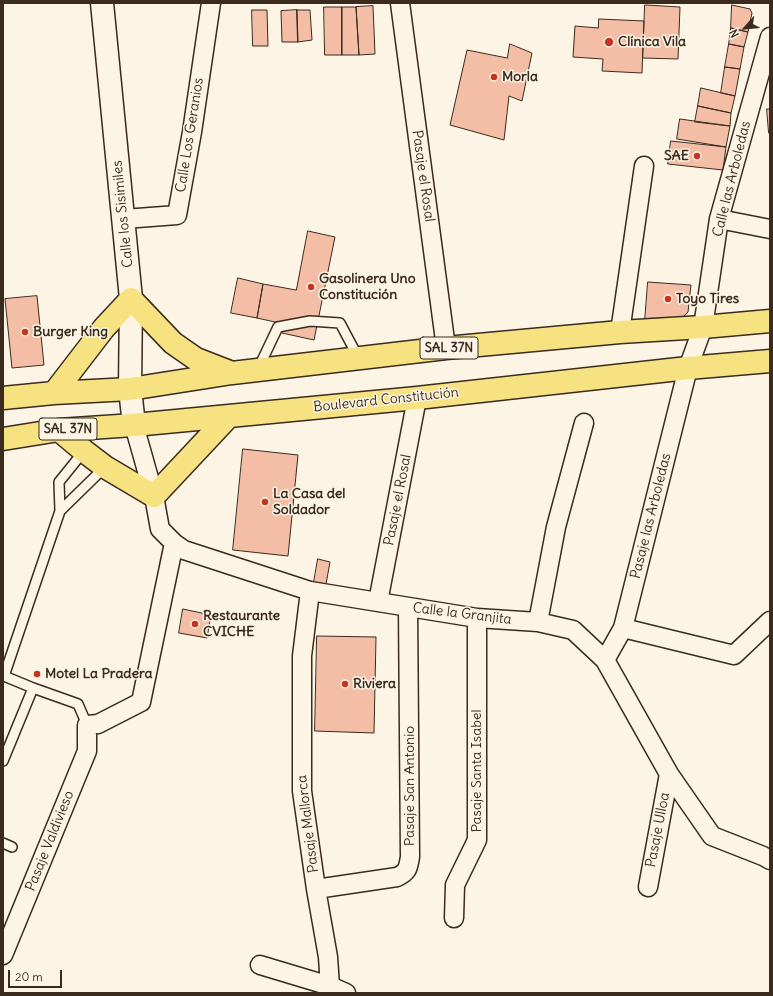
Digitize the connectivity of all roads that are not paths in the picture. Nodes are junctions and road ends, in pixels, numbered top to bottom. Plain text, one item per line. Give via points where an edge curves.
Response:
1 (102, 3) edge
2 (211, 3) edge
3 (400, 3) edge
4 (770, 37) edge
5 (644, 166) dead end
6 (124, 219) junction
7 (719, 219) junction
8 (770, 228) edge
9 (131, 299) junction
10 (770, 321) edge
11 (703, 327) junction
12 (620, 332) junction
13 (446, 348) junction
14 (359, 358) junction
15 (770, 361) edge
16 (688, 368) junction
17 (257, 371) junction
18 (232, 374) junction
19 (130, 389) junction
20 (54, 393) junction
21 (3, 398) edge
22 (417, 398) junction
23 (229, 416) junction
24 (584, 423) dead end
25 (134, 425) junction
26 (59, 430) junction
27 (3, 439) edge
28 (84, 451) junction
29 (105, 467) junction
30 (154, 496) junction
31 (60, 511) junction
32 (174, 543) junction
33 (310, 590) junction
34 (378, 602) junction
35 (408, 607) junction
36 (477, 618) junction
37 (770, 621) edge
38 (538, 622) junction
39 (623, 628) junction
40 (605, 660) junction
41 (4, 676) edge
42 (33, 688) junction
43 (86, 725) junction
44 (3, 762) edge
45 (669, 774) junction
46 (3, 843) edge
47 (12, 847) dead end
48 (770, 860) edge
49 (648, 887) dead end
50 (316, 889) junction
51 (454, 918) dead end
52 (7, 937) edge
53 (3, 955) edge
54 (260, 965) dead end
55 (338, 989) edge

1 - 6 main road, Calle los Sisimiles
2 - 6 street, Calle Los Geranios via 177,215
3 - 13 street, Pasaje el Rosal
4 - 7 street, Calle las Arboledas
5 - 12 street
6 - 9 main road, Calle los Sisimiles
7 - 8 street
7 - 11 street, Calle las Arboledas
9 - 18 highway via 184,351 196,359
9 - 19 main road, Calle los Sisimiles
9 - 20 highway via 104,328
10 - 11 highway, SAL 37N
11 - 12 highway, SAL 37N
11 - 16 street, Calle las Arboledas
12 - 13 highway, SAL 37N
13 - 14 highway, SAL 37N
14 - 17 highway, SAL 37N
14 - 17 lane via 340,323 310,321 278,327
15 - 16 highway, Boulevard Constitución / SAL 37N
16 - 22 highway, Boulevard Constitución / SAL 37N
16 - 39 street, Pasaje las Arboledas
17 - 18 highway, SAL 37N
18 - 19 highway, SAL 37N
19 - 20 highway, SAL 37N
19 - 25 main road, Calle los Sisimiles
20 - 21 highway, SAL 37N
22 - 23 highway, Boulevard Constitución / SAL 37N
22 - 34 street, Pasaje el Rosal
23 - 25 highway, Boulevard Constitución / SAL 37N
23 - 30 highway
24 - 38 street via 556,527
25 - 26 highway, Boulevard Constitución / SAL 37N
25 - 30 street, Calle la Granjita
26 - 27 highway, Boulevard Constitución / SAL 37N
26 - 28 highway
28 - 29 highway
28 - 31 lane via 59,482
29 - 30 highway
29 - 31 lane
30 - 32 street, Calle la Granjita via 160,529
31 - 41 lane
32 - 33 street, Calle la Granjita via 184,550
32 - 43 street via 141,702 98,724
33 - 34 street, Calle la Granjita
33 - 50 street, Pasaje Mallorca via 302,656 302,790
34 - 35 street, Calle la Granjita
35 - 36 street, Calle la Granjita
35 - 50 street, Pasaje San Antonio via 408,868 398,877
36 - 38 street, Calle la Granjita
36 - 51 street, Pasaje Santa Isabel via 477,840 454,885
37 - 39 street via 734,655
38 - 40 street, Calle la Granjita via 573,630
39 - 40 street, Pasaje las Arboledas
40 - 45 street, Calle la Granjita
41 - 42 lane
42 - 43 lane via 78,704
42 - 44 lane
43 - 52 street, Pasaje Valdivieso via 87,751
45 - 48 street, Calle la Granjita via 712,836
45 - 49 street, Pasaje Ulloa
46 - 47 lane
50 - 55 street, Pasaje Mallorca via 328,957
52 - 53 street, Pasaje Valdivieso
54 - 55 street, Pasaje Mallorca

